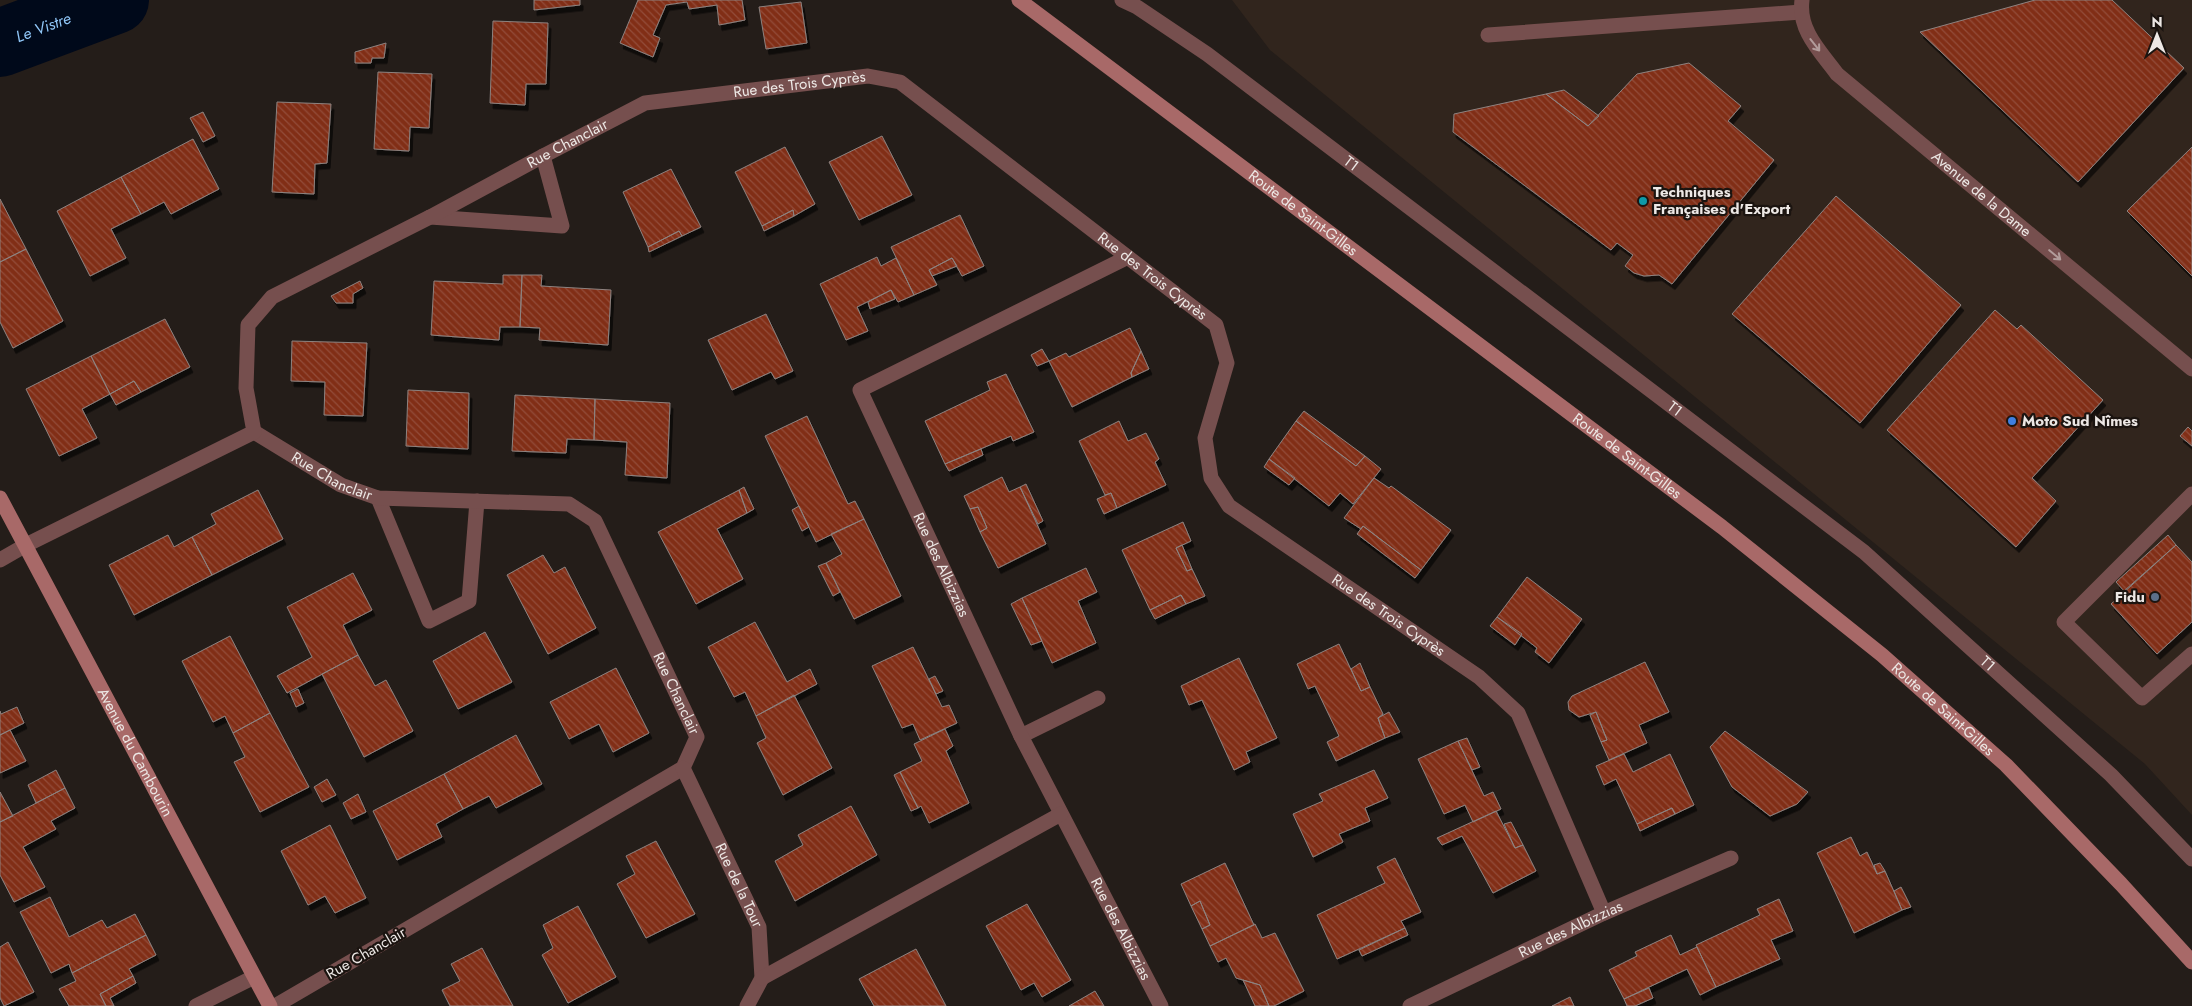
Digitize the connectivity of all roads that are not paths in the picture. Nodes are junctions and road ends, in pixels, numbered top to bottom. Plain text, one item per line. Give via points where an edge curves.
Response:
1 (1019, 0) edge
2 (1122, 0) edge
3 (1801, 6) edge
4 (1488, 35) dead end
5 (645, 103) joint
6 (542, 156) junction
7 (430, 217) junction
8 (1128, 256) junction
9 (2192, 369) edge
10 (254, 432) junction
11 (2192, 494) edge
12 (0, 498) edge
13 (378, 498) junction
14 (477, 501) junction
15 (26, 545) junction
16 (0, 560) edge
17 (2192, 654) edge
18 (1098, 698) dead end
19 (1021, 736) junction
20 (684, 768) junction
21 (1061, 814) junction
22 (1731, 858) dead end
23 (2192, 859) edge
24 (1604, 913) junction
25 (2192, 962) edge
26 (254, 977) junction
27 (762, 978) junction
28 (196, 1006) edge
29 (270, 1006) edge
30 (275, 1006) edge
31 (747, 1006) edge
32 (1161, 1006) edge
33 (1410, 1006) edge

1 - 25 main road, Route de Saint-Gilles via 1706,515 1882,654 2006,766
2 - 23 street, T1 / T1 via 1206,54 1864,552 2111,775
3 - 4 street
3 -> 9 street, Avenue de la Dame via 1807,34 1837,74
5 - 6 street, Rue Chanclair
5 - 8 street, Rue des Trois Cyprès via 868,76 900,82
6 - 7 street, Rue Chanclair
6 - 7 street via 562,226
7 - 10 street, Rue Chanclair via 272,298 248,325 246,388
8 - 19 street, Rue des Albizzias via 860,390
8 - 24 street, Rue des Trois Cyprès via 1216,325 1227,363 1205,438 1211,478 1230,506 1479,677 1518,713
10 - 13 street, Rue Chanclair via 341,485
10 - 15 street
11 - 17 street via 2064,622 2142,698
12 - 15 main road, Avenue du Cambourin
13 - 14 street, Rue Chanclair
13 - 14 street via 429,621 469,601
14 - 20 street, Rue Chanclair via 569,504 596,521 697,737
15 - 16 street
15 - 26 main road, Avenue du Cambourin
18 - 19 street
19 - 21 street, Rue des Albizzias
20 - 27 street, Rue de la Tour via 759,927
20 - 30 street, Rue Chanclair
21 - 27 street
21 - 32 street, Rue des Albizzias
22 - 24 street, Rue des Albizzias
24 - 33 street, Rue des Albizzias
26 - 28 street
26 - 29 main road, Avenue du Cambourin
27 - 31 street

